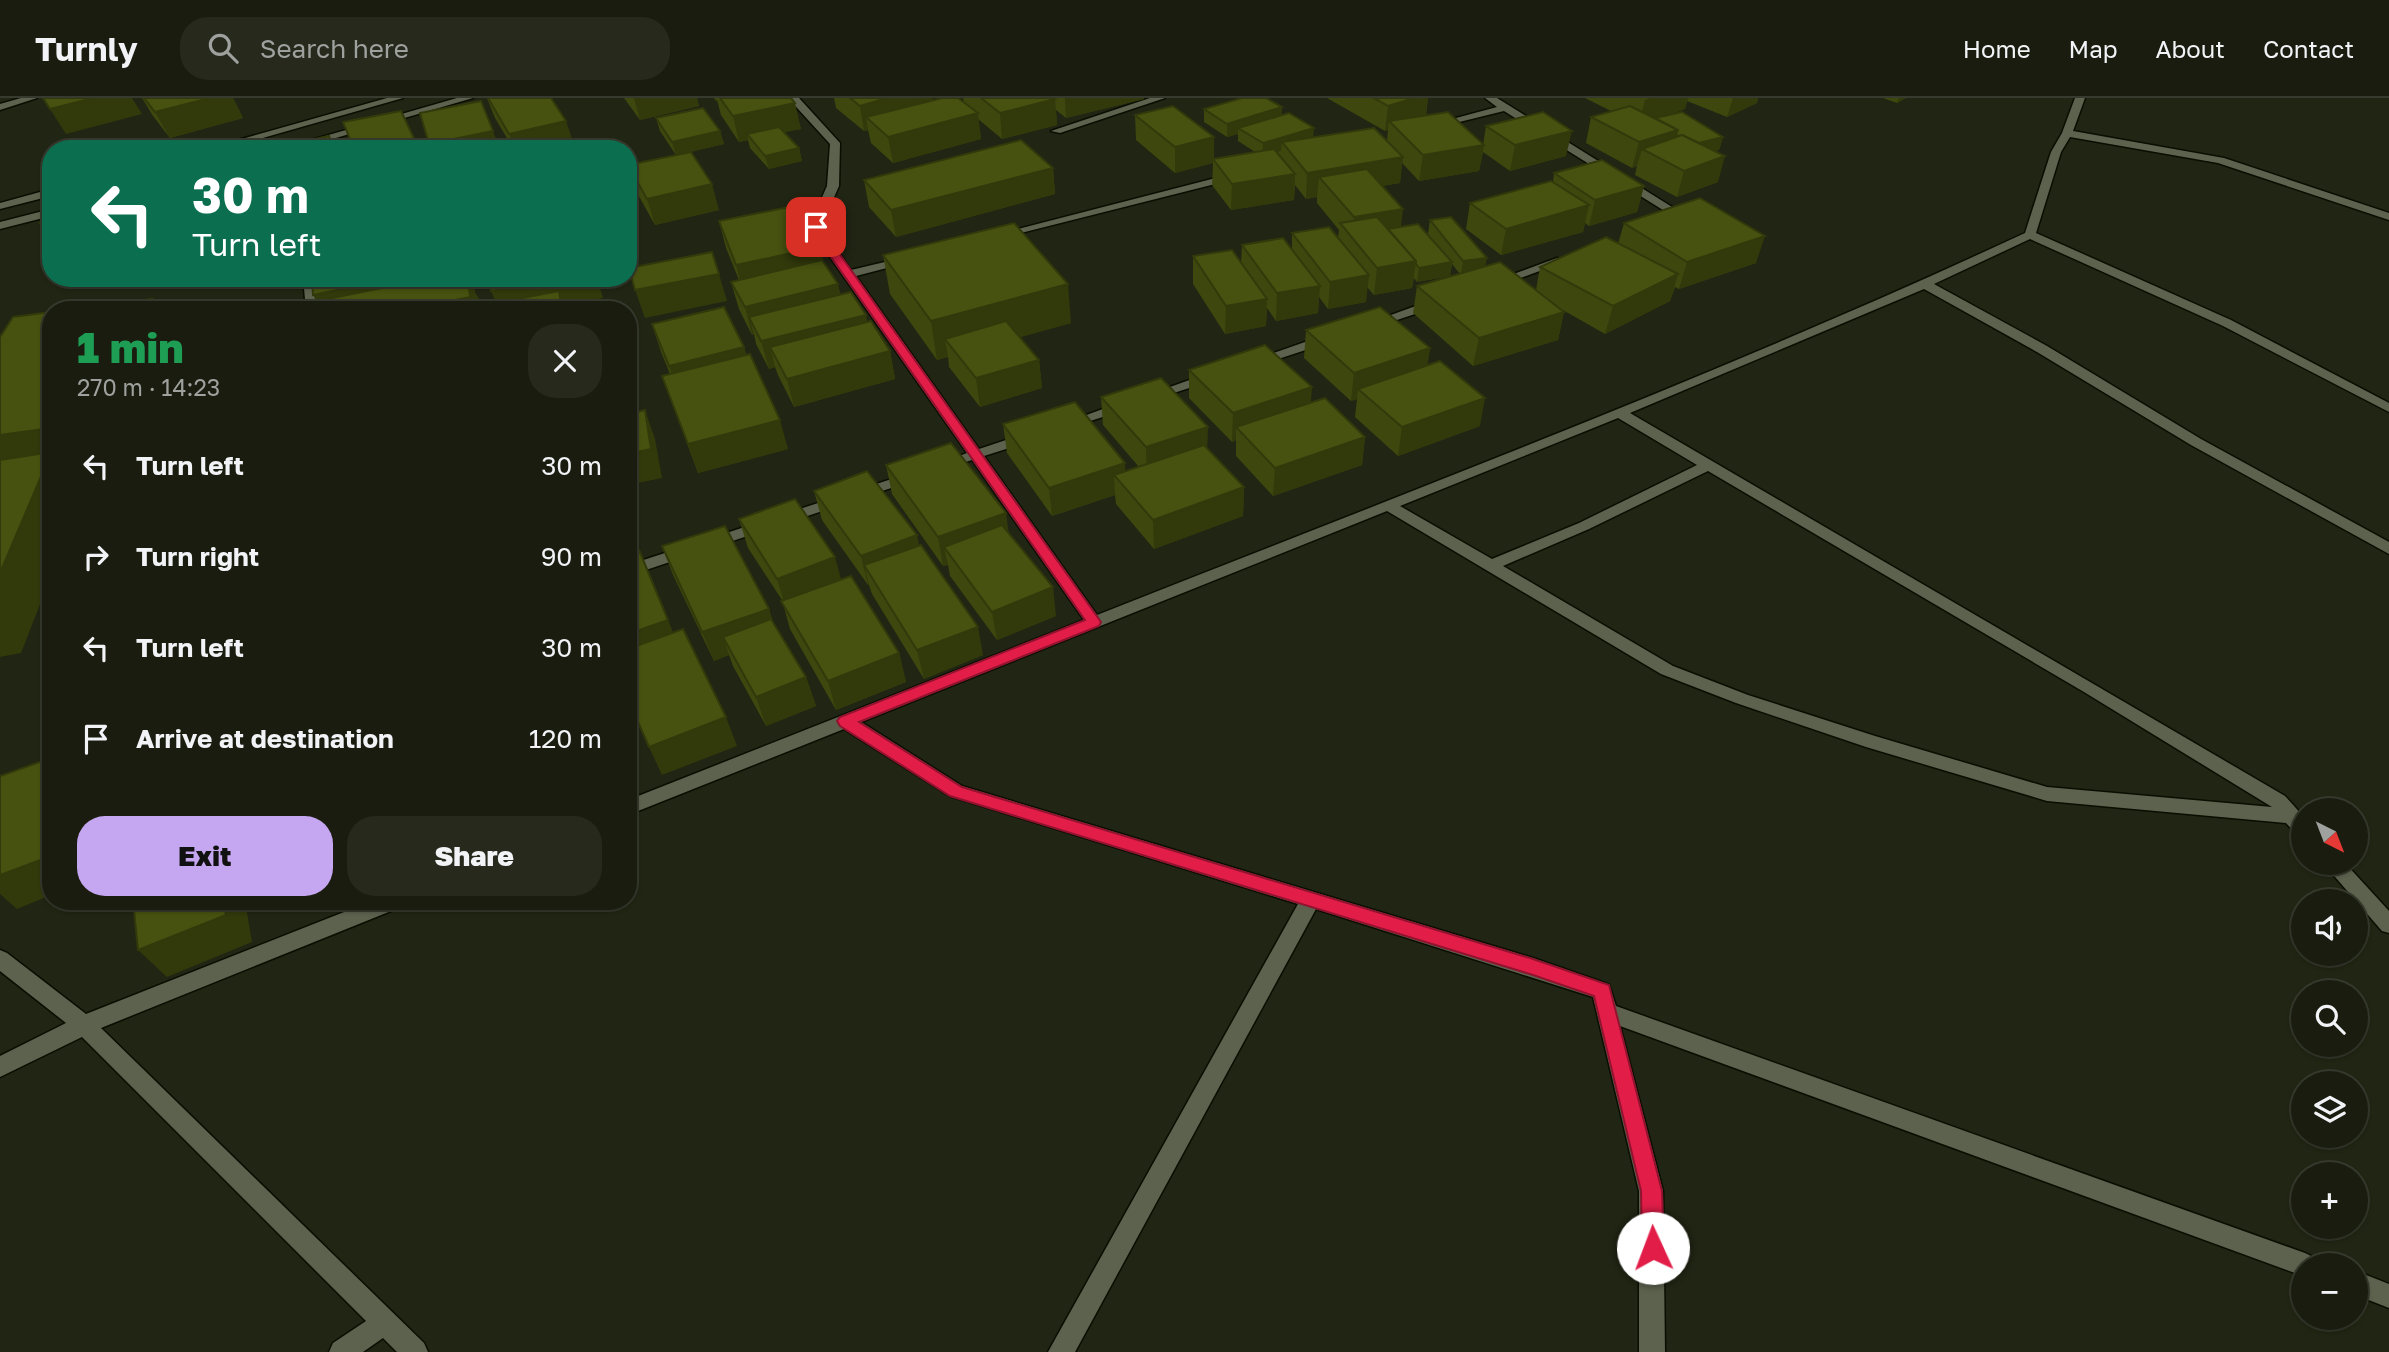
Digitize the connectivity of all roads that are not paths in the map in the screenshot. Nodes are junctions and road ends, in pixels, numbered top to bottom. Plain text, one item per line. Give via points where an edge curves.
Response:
1 (32, 98) edge
2 (398, 98) edge
3 (468, 98) edge
4 (793, 98) edge
5 (1160, 98) edge
6 (1490, 98) edge
7 (2080, 98) edge
8 (0, 107) edge
9 (1503, 108) junction
10 (1423, 128) edge
11 (1056, 131) dead end
12 (2067, 133) junction
13 (244, 140) edge
14 (317, 140) edge
15 (1249, 173) edge
16 (42, 194) edge
17 (0, 206) edge
18 (42, 214) edge
19 (2389, 217) edge
20 (1674, 224) edge
21 (0, 226) edge
22 (2030, 235) junction
23 (982, 240) edge
24 (915, 257) edge
25 (1568, 259) edge
26 (848, 274) junction
27 (1925, 284) junction
28 (1476, 289) edge
29 (1450, 298) edge
30 (2389, 408) edge
31 (1619, 413) junction
32 (975, 455) junction
33 (1707, 465) junction
34 (1388, 505) junction
35 (2389, 549) edge
36 (1490, 566) junction
37 (637, 568) edge
38 (1094, 622) junction
39 (845, 721) junction
40 (637, 804) edge
41 (2291, 816) edge
42 (2291, 822) edge
43 (2344, 875) edge
44 (1311, 899) junction
45 (371, 910) edge
46 (2389, 925) edge
47 (0, 958) edge
48 (1607, 1012) junction
49 (83, 1025) junction
50 (0, 1067) edge
51 (2291, 1260) edge
52 (2368, 1288) edge
53 (2389, 1296) edge
54 (385, 1322) junction
55 (342, 1352) edge
56 (415, 1352) edge
57 (1061, 1352) edge
58 (1652, 1352) edge

1 - 8 street
2 - 13 street
3 - 14 street
4 - 26 street via 835,143 833,186 816,227
5 - 11 street
6 - 9 street
7 - 12 street
9 - 10 street
9 - 20 street via 1687,220
12 - 19 street via 2220,160
12 - 22 street via 2056,152
15 - 23 street
16 - 17 street
18 - 21 street
22 - 27 street
22 - 30 street via 2227,323
24 - 26 street
25 - 28 street
26 - 32 street
27 - 31 street
27 - 35 street
29 - 32 street
31 - 33 street
31 - 34 street
32 - 37 street
32 - 38 street
33 - 36 street
33 - 41 street via 2278,801
34 - 36 street
34 - 38 street
36 - 42 street via 1667,670 1872,742 2047,794
38 - 39 street
39 - 40 street
39 - 44 street via 956,791
43 - 46 street
44 - 48 street via 1602,991
44 - 57 street
45 - 49 street
47 - 49 street
48 - 51 street
48 - 58 street via 1651,1191
49 - 50 street
49 - 54 street
52 - 53 street
54 - 55 street
54 - 56 street

